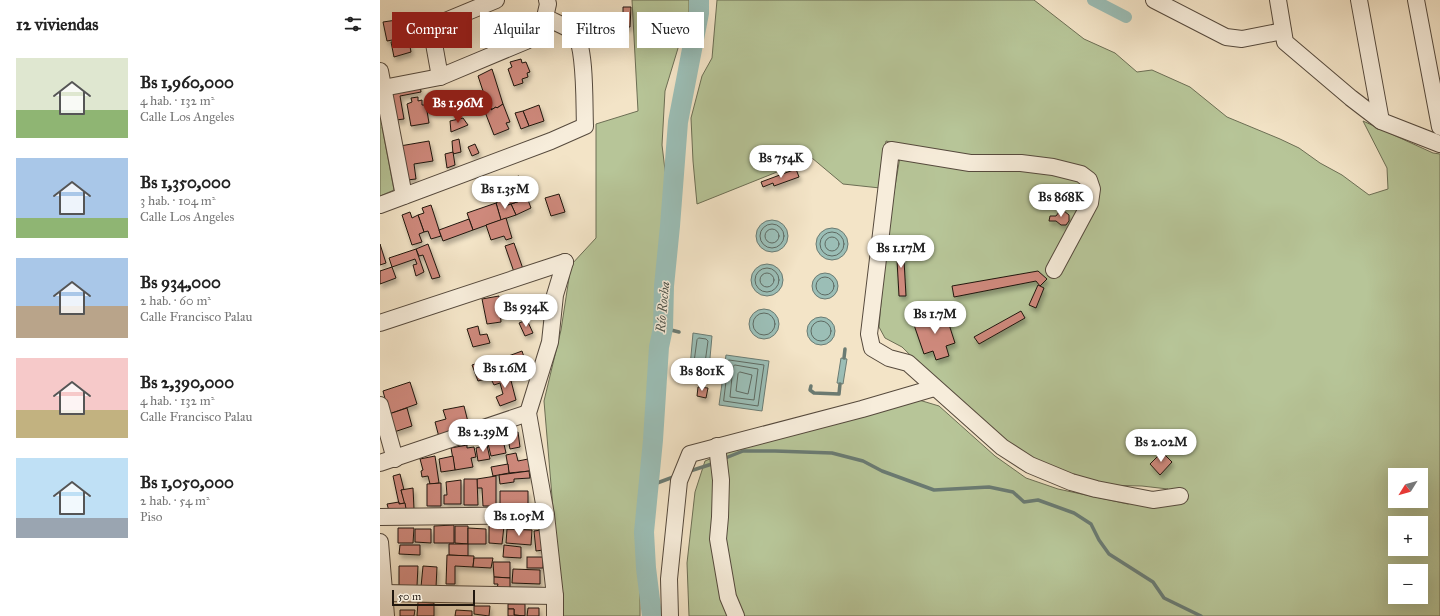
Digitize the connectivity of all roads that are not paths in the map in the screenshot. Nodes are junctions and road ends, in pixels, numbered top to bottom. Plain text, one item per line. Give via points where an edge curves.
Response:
1 (496, 0) edge
2 (547, 0) edge
3 (1154, 0) edge
4 (1278, 0) edge
5 (1358, 0) edge
6 (1416, 0) edge
7 (1177, 6) edge
8 (546, 12) edge
9 (554, 22) edge
10 (1283, 31) junction
11 (507, 48) edge
12 (380, 71) edge
13 (440, 77) junction
14 (383, 88) junction
15 (1381, 121) junction
16 (1440, 127) edge
17 (1440, 144) edge
18 (404, 196) junction
19 (380, 205) edge
20 (1054, 270) dead end
21 (380, 324) edge
22 (934, 388) junction
23 (380, 406) edge
24 (528, 413) junction
25 (717, 446) junction
26 (388, 461) edge
27 (1180, 496) dead end
28 (546, 516) junction
29 (380, 517) edge
30 (380, 542) edge
31 (384, 592) junction
32 (555, 596) junction
33 (386, 616) edge
34 (555, 616) edge
35 (670, 616) edge
36 (736, 616) edge

1 - 13 street via 431,27
2 - 8 street
3 - 7 street
4 - 10 street
5 - 15 street
6 - 16 street
7 - 10 street via 1226,37 1242,39
9 - 18 street via 574,32 578,41 584,76 585,126
10 - 15 street via 1285,42
11 - 13 street
12 - 14 street
13 - 14 street
14 - 18 street
15 - 17 street
18 - 19 street
20 - 22 street via 1090,203 1092,190 1089,180 1081,174 1053,167 1021,163 970,163 891,150 869,334 872,348 889,358 908,363
21 - 24 street via 565,262 555,296 550,342
22 - 25 street
22 - 27 street via 1002,447 1030,465 1096,489 1153,500
23 - 26 street
24 - 26 street
24 - 28 street
25 - 35 street via 690,454 679,481 669,579
25 - 36 street via 721,480 718,538 728,597
28 - 29 street
28 - 32 street
30 - 31 street
31 - 32 street
31 - 33 street
32 - 34 street

